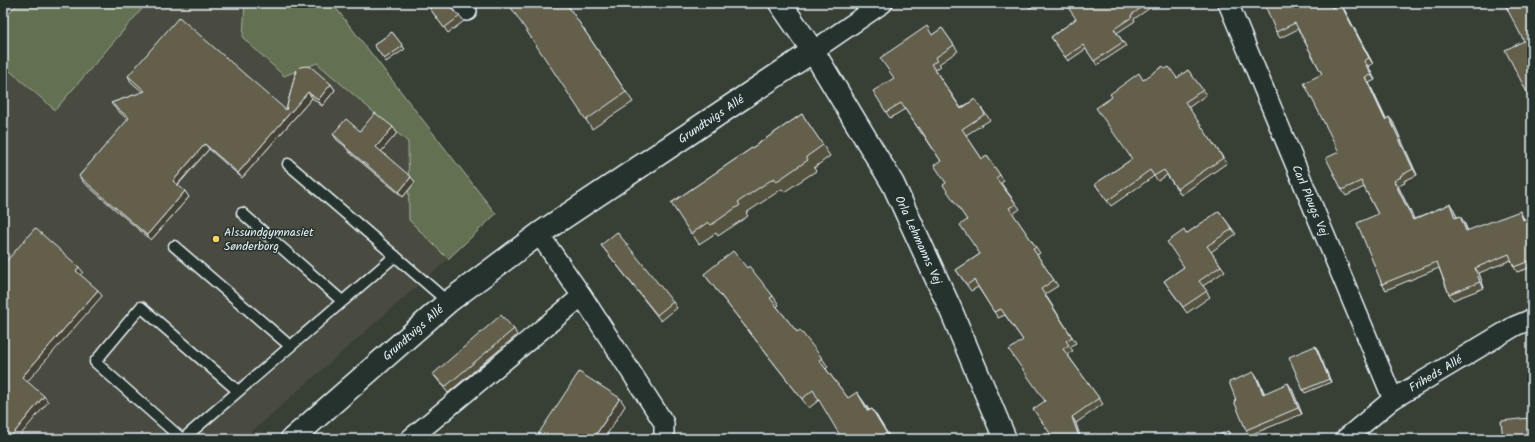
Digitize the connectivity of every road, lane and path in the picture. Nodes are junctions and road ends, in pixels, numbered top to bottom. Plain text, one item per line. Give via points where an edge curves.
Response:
1 (780, 3) edge
2 (883, 3) edge
3 (1228, 3) edge
4 (813, 51) junction
5 (288, 164) dead end
6 (242, 213) dead end
7 (539, 234) junction
8 (174, 246) dead end
9 (395, 256) junction
10 (582, 296) junction
11 (342, 301) junction
12 (448, 302) junction
13 (1532, 319) edge
14 (290, 346) junction
15 (238, 391) junction
16 (1393, 399) junction
17 (182, 439) edge
18 (292, 439) edge
19 (410, 439) edge
20 (664, 439) edge
21 (1005, 439) edge
22 (1345, 439) edge

1 - 4 street, Orla Lehmanns Vej
2 - 4 street, Grundtvigs Allé
3 - 16 street, Carl Plougs Vej
4 - 7 street, Grundtvigs Allé
4 - 21 street, Orla Lehmanns Vej via 893,184 950,308
5 - 9 lane
6 - 11 lane
7 - 10 street
7 - 12 street, Grundtvigs Allé
8 - 14 lane
9 - 11 lane
9 - 12 lane
10 - 19 street
10 - 20 street via 664,423
11 - 14 lane
12 - 18 street, Grundtvigs Allé
13 - 16 street, Friheds Allé via 1515,326
14 - 15 lane
15 - 17 lane
15 - 17 lane via 141,307 95,362
16 - 22 street, Friheds Allé

